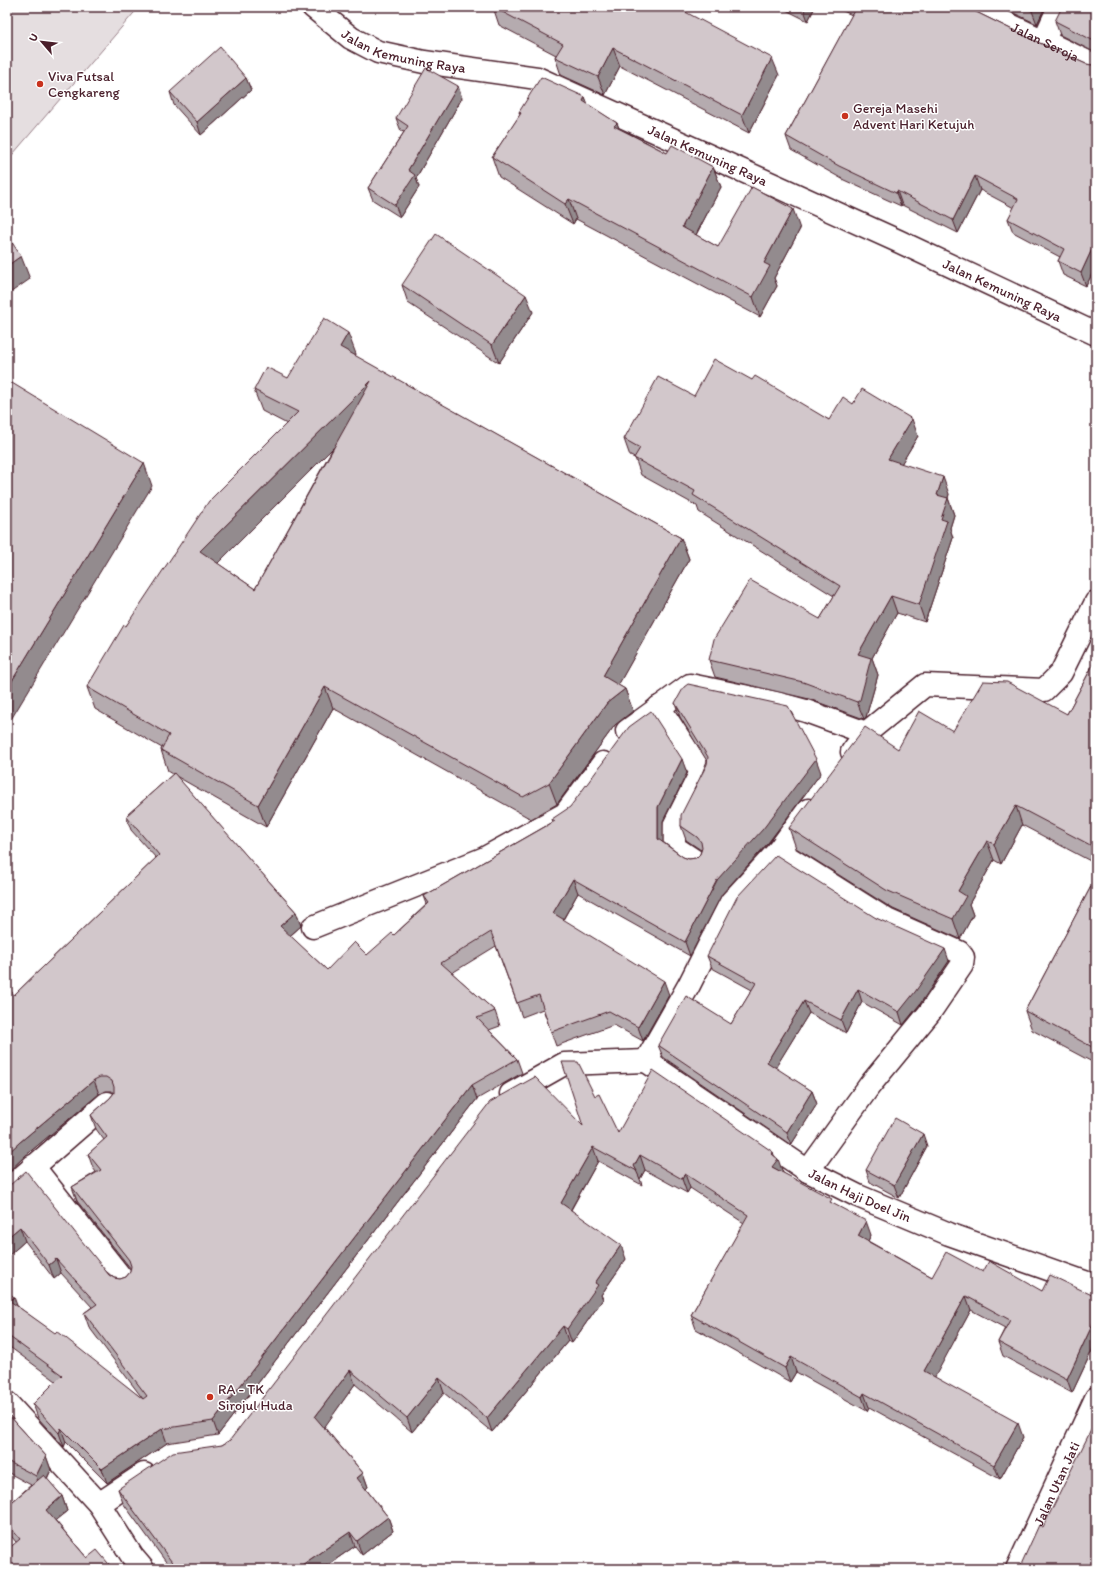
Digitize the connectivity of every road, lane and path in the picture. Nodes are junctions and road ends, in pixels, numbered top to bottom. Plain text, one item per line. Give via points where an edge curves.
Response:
1 (313, 7) edge
2 (972, 7) edge
3 (1059, 7) edge
4 (1043, 42) junction
5 (1096, 66) edge
6 (1096, 334) edge
7 (1096, 602) edge
8 (659, 707) junction
9 (866, 733) junction
10 (838, 770) edge
11 (820, 795) edge
12 (778, 851) junction
13 (695, 861) edge
14 (313, 927) dead end
15 (646, 1061) junction
16 (107, 1103) edge
17 (494, 1103) edge
18 (33, 1166) junction
19 (808, 1171) junction
20 (7, 1190) edge
21 (124, 1281) edge
22 (1096, 1286) edge
23 (1096, 1398) edge
24 (7, 1403) edge
25 (161, 1462) edge
26 (99, 1504) junction
27 (144, 1569) edge
28 (1017, 1569) edge

1 - 6 street, Jalan Kemuning Raya via 351,38 378,52 424,62 537,78 898,241
2 - 4 street, Jalan Seroja
3 - 4 street
4 - 5 street, Jalan Seroja
7 - 9 street via 1061,673 1044,690 925,685
8 - 9 street via 690,685 792,707
8 - 13 street via 701,772 674,826 674,847
8 - 14 street via 625,732 565,814 485,858
9 - 10 street
11 - 12 street
12 - 15 street via 731,902 689,985
12 - 19 street via 887,920 959,952 963,957 962,965 930,1012 870,1085
15 - 17 street via 564,1064
15 - 19 street, Jalan Haji Doel Jin
16 - 18 street
18 - 20 street
18 - 21 street
19 - 22 street, Jalan Haji Doel Jin via 858,1196 949,1234
23 - 28 street, Jalan Utan Jati
24 - 26 street
25 - 26 street
26 - 27 street via 132,1556

